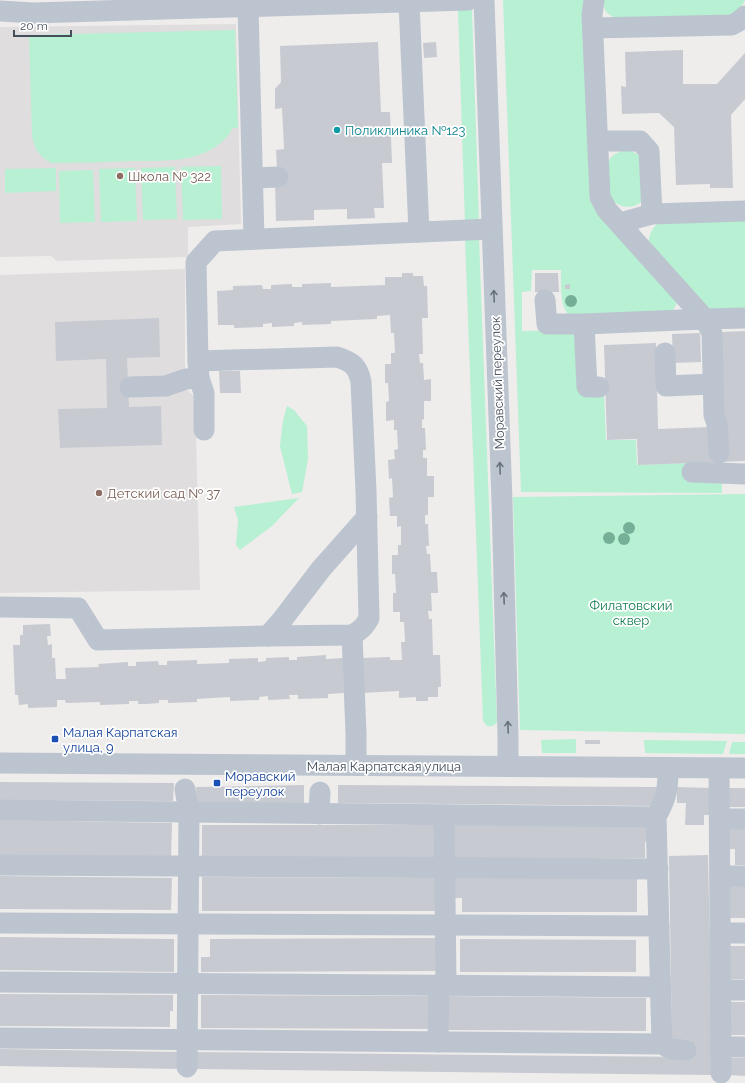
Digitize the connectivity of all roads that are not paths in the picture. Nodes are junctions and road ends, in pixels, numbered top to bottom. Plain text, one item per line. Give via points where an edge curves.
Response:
1 (468, 0) edge
2 (484, 0) edge
3 (594, 0) edge
4 (330, 2) edge
5 (409, 2) junction
6 (248, 7) junction
7 (0, 11) edge
8 (745, 16) edge
9 (593, 28) junction
10 (598, 141) junction
11 (278, 177) dead end
12 (252, 178) junction
13 (745, 211) edge
14 (652, 214) junction
15 (620, 223) junction
16 (491, 229) junction
17 (419, 232) junction
18 (254, 239) junction
19 (545, 300) dead end
20 (745, 318) edge
21 (705, 319) junction
22 (584, 324) junction
23 (665, 353) dead end
24 (198, 369) junction
25 (713, 384) junction
26 (599, 386) dead end
27 (130, 387) dead end
28 (204, 430) dead end
29 (719, 463) junction
30 (692, 472) dead end
31 (745, 474) edge
32 (367, 517) junction
33 (0, 607) edge
34 (352, 635) junction
35 (268, 636) junction
36 (0, 763) edge
37 (356, 765) junction
38 (508, 766) junction
39 (668, 768) junction
40 (719, 768) junction
41 (745, 768) edge
42 (185, 789) dead end
43 (320, 792) dead end
44 (0, 810) edge
45 (189, 812) junction
46 (320, 814) junction
47 (444, 815) junction
48 (656, 817) junction
49 (720, 819) junction
50 (745, 819) edge
51 (0, 865) edge
52 (188, 866) junction
53 (445, 868) junction
54 (658, 869) junction
55 (720, 876) junction
56 (745, 876) edge
57 (0, 924) edge
58 (188, 924) junction
59 (445, 925) junction
60 (659, 926) junction
61 (720, 933) junction
62 (745, 933) edge
63 (0, 982) edge
64 (187, 984) junction
65 (442, 985) junction
66 (661, 987) junction
67 (720, 990) junction
68 (745, 990) edge
69 (0, 1038) edge
70 (187, 1039) junction
71 (438, 1042) junction
72 (662, 1044) junction
73 (720, 1047) junction
74 (745, 1047) edge
75 (686, 1050) dead end
76 (187, 1067) dead end
77 (720, 1073) dead end

1 - 5 street
2 - 16 street, Моравский переулок
3 - 9 street
4 - 5 street
4 - 6 street
5 - 17 street
6 - 7 street via 33,13
6 - 12 street
8 - 9 street via 732,24
9 - 10 street
10 - 14 street via 640,141 649,151
10 - 15 street via 600,197 607,210
11 - 12 street
12 - 18 street
13 - 14 street
14 - 15 street
15 - 21 street
16 - 17 street
38 -> 16 street, Моравский переулок
17 - 18 street
18 - 24 street via 215,241 196,262
19 - 22 street via 547,324
20 - 21 street
21 - 22 street
21 - 25 street via 712,333
22 - 26 street via 587,387
23 - 25 street via 666,386
24 - 27 street via 186,379 166,386
24 - 28 street via 204,393
24 - 32 street via 337,357 355,366 362,382
25 - 29 street
29 - 30 street
29 - 31 street
32 - 34 street via 369,618 366,626
32 - 35 street via 321,568
33 - 35 street via 78,608 98,640
34 - 35 street
34 - 37 street
36 - 37 street, Малая Карпатская улица
37 - 38 street, Малая Карпатская улица
38 - 39 street, Малая Карпатская улица
39 - 40 street, Малая Карпатская улица
39 - 48 street via 666,799
40 - 41 street, Малая Карпатская улица
40 - 49 street
42 - 45 street
43 - 46 street
44 - 45 street
45 - 46 street
45 - 52 street
46 - 47 street
47 - 48 street
47 - 53 street
48 - 54 street
49 - 50 street
49 - 55 street
51 - 52 street
52 - 53 street
52 - 58 street
53 - 54 street
53 - 59 street
54 - 60 street
55 - 56 street
55 - 61 street
57 - 58 street
58 - 59 street
58 - 64 street
59 - 60 street
59 - 65 street
60 - 66 street
61 - 62 street
61 - 67 street
63 - 64 street
64 - 65 street
64 - 70 street
65 - 66 street
65 - 71 street
66 - 72 street
67 - 68 street
67 - 73 street
69 - 70 street
70 - 71 street
70 - 76 street
71 - 72 street
72 - 75 street via 671,1049
73 - 74 street
73 - 77 street

